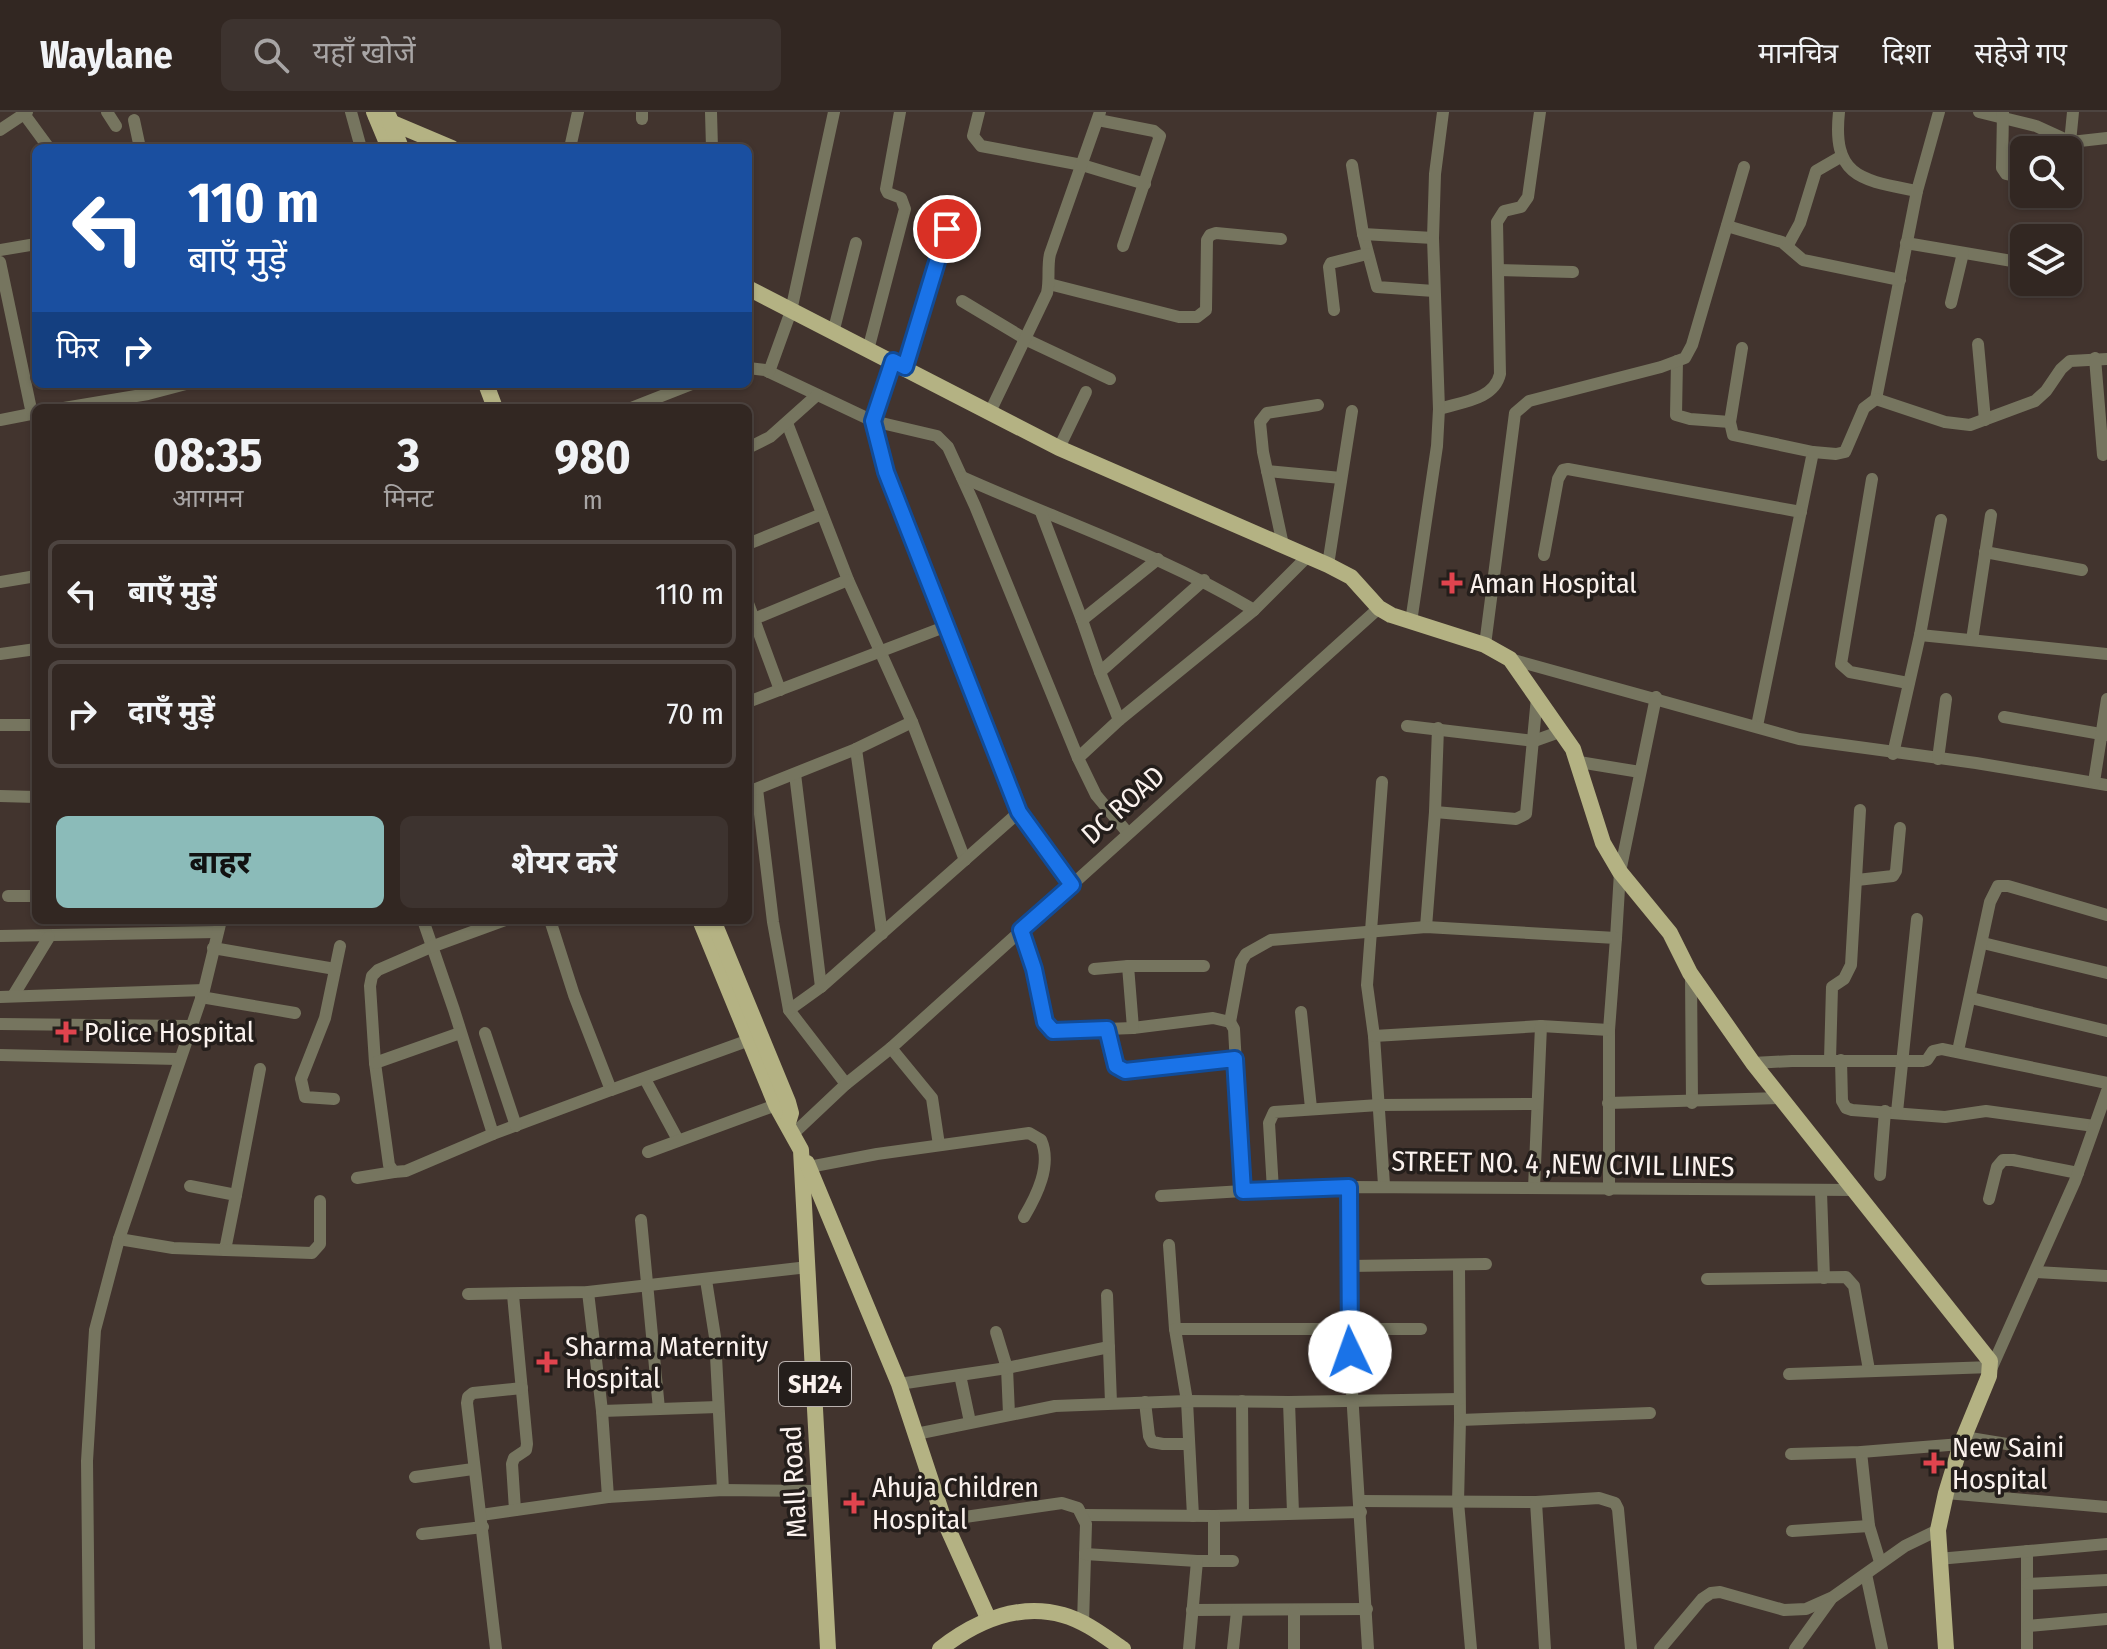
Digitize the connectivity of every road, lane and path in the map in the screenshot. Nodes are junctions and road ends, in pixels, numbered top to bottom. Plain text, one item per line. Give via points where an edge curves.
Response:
1 (107, 112) edge
2 (578, 112) edge
3 (711, 112) edge
4 (834, 112) edge
5 (900, 112) edge
6 (979, 112) edge
7 (1443, 112) edge
8 (1540, 112) edge
9 (1839, 112) edge
10 (1939, 112) edge
11 (1979, 112) edge
12 (2073, 112) edge
13 (26, 113) edge
14 (2003, 114) edge
15 (370, 115) edge
16 (1099, 116) edge
17 (134, 120) dead end
18 (116, 126) dead end
19 (0, 130) edge
20 (2058, 136) edge
21 (2071, 136) edge
22 (2107, 138) edge
23 (2082, 141) edge
24 (46, 144) edge
25 (139, 144) edge
26 (362, 144) edge
27 (387, 144) edge
28 (397, 144) edge
29 (442, 144) edge
30 (571, 144) edge
31 (712, 144) edge
32 (1842, 156) junction
33 (1082, 165) junction
34 (1352, 165) dead end
35 (1744, 167) dead end
36 (2010, 175) edge
37 (1145, 184) junction
38 (1917, 191) junction
39 (1727, 226) junction
40 (947, 229) dead end
41 (1363, 234) junction
42 (1433, 238) junction
43 (1281, 239) dead end
44 (856, 243) dead end
45 (1906, 243) junction
46 (32, 245) edge
47 (1788, 245) junction
48 (1123, 246) dead end
49 (0, 250) edge
50 (1963, 253) junction
51 (1367, 254) junction
52 (2010, 261) edge
53 (0, 262) edge
54 (1498, 270) junction
55 (1573, 272) dead end
56 (1900, 280) junction
57 (1049, 284) junction
58 (752, 290) edge
59 (1434, 291) junction
60 (962, 301) dead end
61 (1951, 303) dead end
62 (1334, 310) dead end
63 (791, 311) junction
64 (833, 333) junction
65 (1027, 340) junction
66 (1978, 344) dead end
67 (1742, 348) dead end
68 (868, 350) junction
69 (2101, 358) edge
70 (1677, 361) junction
71 (899, 364) junction
72 (752, 369) edge
73 (769, 372) junction
74 (1110, 379) dead end
75 (108, 388) edge
76 (171, 388) edge
77 (682, 388) edge
78 (1086, 392) dead end
79 (148, 394) junction
80 (817, 395) junction
81 (1876, 399) junction
82 (110, 400) junction
83 (87, 404) edge
84 (149, 404) edge
85 (641, 404) edge
86 (32, 405) edge
87 (1318, 405) dead end
88 (1439, 409) junction
89 (1352, 411) dead end
90 (990, 412) junction
91 (32, 414) edge
92 (0, 420) edge
93 (1985, 420) junction
94 (873, 421) junction
95 (1730, 422) junction
96 (787, 423) junction
97 (752, 446) edge
98 (1059, 448) junction
99 (1813, 452) junction
100 (2103, 455) dead end
101 (1267, 471) junction
102 (962, 477) junction
103 (1341, 478) junction
104 (1872, 479) dead end
105 (1041, 512) junction
106 (1801, 512) junction
107 (822, 514) junction
108 (1991, 515) dead end
109 (1941, 520) dead end
110 (752, 542) edge
111 (1283, 545) junction
112 (1985, 552) junction
113 (1544, 555) dead end
114 (1308, 556) junction
115 (1158, 559) junction
116 (1328, 565) junction
117 (2082, 570) dead end
118 (32, 577) edge
119 (848, 580) junction
120 (1204, 580) junction
121 (0, 582) edge
122 (1379, 608) junction
123 (1254, 610) junction
124 (752, 614) edge
125 (754, 619) junction
126 (1082, 620) junction
127 (1411, 622) junction
128 (947, 626) junction
129 (1920, 635) junction
130 (1972, 640) junction
131 (1485, 645) junction
132 (32, 650) edge
133 (879, 650) junction
134 (0, 654) edge
135 (2107, 654) edge
136 (1510, 659) junction
137 (1100, 672) junction
138 (1908, 683) junction
139 (780, 690) junction
140 (1537, 697) junction
141 (1656, 697) junction
142 (1946, 699) dead end
143 (2107, 699) edge
144 (752, 700) edge
145 (2004, 717) dead end
146 (1119, 720) junction
147 (912, 722) junction
148 (0, 725) edge
149 (32, 725) edge
150 (1407, 726) dead end
151 (1757, 726) junction
152 (1438, 728) junction
153 (1562, 731) junction
154 (2105, 735) edge
155 (1534, 741) junction
156 (856, 749) junction
157 (1893, 754) junction
158 (1078, 758) junction
159 (1938, 759) junction
160 (1579, 762) junction
161 (1640, 772) junction
162 (795, 774) junction
163 (1382, 782) dead end
164 (2101, 783) edge
165 (753, 791) edge
166 (0, 796) edge
167 (32, 797) edge
168 (1860, 810) dead end
169 (1019, 812) junction
170 (1435, 812) junction
171 (1900, 828) dead end
172 (1127, 832) junction
173 (965, 860) junction
174 (1620, 872) junction
175 (1857, 880) junction
176 (1072, 885) junction
177 (8, 896) dead end
178 (32, 896) edge
179 (2107, 915) edge
180 (1917, 919) dead end
181 (424, 924) edge
182 (494, 924) edge
183 (551, 924) edge
184 (702, 924) edge
185 (714, 924) edge
186 (219, 926) edge
187 (1426, 927) junction
188 (1021, 930) junction
189 (1370, 931) junction
190 (882, 934) junction
191 (0, 936) edge
192 (49, 937) junction
193 (1616, 938) junction
194 (1983, 943) junction
195 (340, 946) dead end
196 (431, 947) junction
197 (213, 948) junction
198 (1128, 966) junction
199 (1204, 966) dead end
200 (335, 969) junction
201 (1094, 969) dead end
202 (1690, 973) junction
203 (2107, 973) edge
204 (821, 987) junction
205 (202, 994) junction
206 (7, 996) edge
207 (1971, 998) junction
208 (789, 1010) junction
209 (1301, 1012) dead end
210 (295, 1013) dead end
211 (1230, 1022) junction
212 (0, 1024) edge
213 (189, 1026) junction
214 (1541, 1026) junction
215 (1133, 1028) junction
216 (1107, 1029) junction
217 (1609, 1030) junction
218 (2107, 1031) edge
219 (460, 1033) junction
220 (485, 1033) dead end
221 (1374, 1036) junction
222 (754, 1039) junction
223 (0, 1048) edge
224 (891, 1048) junction
225 (1958, 1051) junction
226 (0, 1055) edge
227 (178, 1059) junction
228 (1235, 1059) junction
229 (1836, 1060) junction
230 (1902, 1060) junction
231 (375, 1063) junction
232 (1753, 1063) junction
233 (260, 1069) dead end
234 (645, 1079) junction
235 (2107, 1083) edge
236 (846, 1084) junction
237 (611, 1090) junction
238 (2107, 1091) edge
239 (1781, 1098) junction
240 (334, 1099) dead end
241 (1608, 1103) junction
242 (1692, 1103) junction
243 (1537, 1104) junction
244 (776, 1105) junction
245 (1379, 1105) junction
246 (1311, 1108) junction
247 (1891, 1112) junction
248 (516, 1126) junction
249 (2094, 1126) junction
250 (790, 1128) junction
251 (493, 1134) junction
252 (678, 1140) junction
253 (939, 1145) junction
254 (801, 1150) junction
255 (648, 1152) dead end
256 (809, 1167) junction
257 (394, 1172) junction
258 (2078, 1173) junction
259 (1880, 1175) dead end
260 (357, 1178) dead end
261 (1384, 1185) junction
262 (190, 1186) dead end
263 (1349, 1187) junction
264 (1534, 1188) junction
265 (1273, 1190) junction
266 (1609, 1190) junction
267 (1855, 1190) junction
268 (1243, 1191) junction
269 (1821, 1192) junction
270 (236, 1195) junction
271 (1161, 1196) dead end
272 (1989, 1199) dead end
273 (320, 1201) dead end
274 (1024, 1217) dead end
275 (641, 1220) dead end
276 (119, 1239) junction
277 (1169, 1245) dead end
278 (225, 1250) junction
279 (1486, 1264) dead end
280 (1459, 1265) junction
281 (1348, 1266) junction
282 (808, 1267) junction
283 (2036, 1272) junction
284 (2107, 1276) edge
285 (1824, 1278) junction
286 (1707, 1279) dead end
287 (706, 1280) junction
288 (647, 1287) junction
289 (588, 1292) junction
290 (468, 1294) dead end
291 (513, 1295) junction
292 (1107, 1295) dead end
293 (1348, 1328) junction
294 (1175, 1329) junction
295 (1421, 1329) dead end
296 (996, 1332) dead end
297 (1109, 1347) junction
298 (1992, 1367) junction
299 (1007, 1368) junction
300 (1869, 1370) junction
301 (1789, 1374) dead end
302 (960, 1375) junction
303 (899, 1384) junction
304 (522, 1388) junction
305 (1459, 1399) junction
306 (1187, 1401) junction
307 (1242, 1401) junction
308 (1354, 1401) junction
309 (1145, 1402) junction
310 (1289, 1402) junction
311 (1111, 1403) junction
312 (718, 1407) junction
313 (659, 1409) junction
314 (602, 1411) junction
315 (1650, 1413) dead end
316 (1009, 1414) junction
317 (1460, 1420) junction
318 (970, 1422) junction
319 (916, 1434) junction
320 (1962, 1440) junction
321 (1189, 1444) junction
322 (2031, 1448) dead end
323 (1861, 1452) junction
324 (1791, 1454) dead end
325 (473, 1469) junction
326 (415, 1477) dead end
327 (723, 1490) junction
328 (820, 1491) junction
329 (1946, 1493) junction
330 (608, 1497) junction
331 (1458, 1502) junction
332 (1536, 1502) junction
333 (1360, 1507) junction
334 (2107, 1507) edge
335 (515, 1510) junction
336 (1293, 1513) junction
337 (1084, 1515) junction
338 (1243, 1515) junction
339 (1193, 1516) junction
340 (1214, 1516) junction
341 (944, 1520) junction
342 (482, 1521) junction
343 (1869, 1526) junction
344 (1938, 1530) junction
345 (1792, 1531) dead end
346 (422, 1534) dead end
347 (2107, 1544) edge
348 (2027, 1551) junction
349 (1085, 1554) junction
350 (1938, 1559) junction
351 (1197, 1561) junction
352 (1214, 1561) junction
353 (1233, 1561) dead end
354 (1880, 1562) junction
355 (1866, 1574) junction
356 (2107, 1580) edge
357 (2028, 1584) junction
358 (1833, 1597) junction
359 (1367, 1609) junction
360 (1192, 1610) junction
361 (1294, 1610) junction
362 (1237, 1611) junction
363 (988, 1618) junction
364 (2107, 1619) edge
365 (1083, 1623) junction
366 (2028, 1626) junction
367 (89, 1649) edge
368 (496, 1649) edge
369 (828, 1649) edge
370 (940, 1649) edge
371 (1123, 1649) edge
372 (1189, 1649) edge
373 (1233, 1649) edge
374 (1294, 1649) edge
375 (1368, 1649) edge
376 (1471, 1649) edge
377 (1545, 1649) edge
378 (1631, 1649) edge
379 (1660, 1649) edge
380 (1795, 1649) edge
381 (1882, 1649) edge
382 (1946, 1649) edge
383 (2027, 1649) edge

1 - 18 street
2 - 30 street
3 - 31 street
4 - 63 street
5 - 68 street via 886,189 901,198 905,209
6 - 33 street via 973,136 978,145
7 - 42 street
8 - 54 street via 1528,197 1521,207 1504,211 1497,222
9 - 32 street via 1836,136
10 - 38 street
11 - 14 street
12 - 21 street
13 - 19 street
13 - 24 street
14 - 20 street
14 - 36 street via 2002,168
15 - 26 street
15 - 27 main road
15 - 28 main road
15 - 29 main road
16 - 33 street
16 - 37 street via 1160,136
17 - 25 street
22 - 23 street
32 - 38 street via 1860,176
32 - 47 street via 1816,171
33 - 37 street
33 - 57 street via 1050,254
34 - 41 street
35 - 39 street
37 - 48 street
38 - 45 street
39 - 47 street
39 - 70 street via 1689,353
40 - 71 street
41 - 42 street
41 - 51 street
42 - 59 street
43 - 57 street via 1210,235 1206,310 1197,317
44 - 64 street
45 - 50 street
45 - 56 street
46 - 49 street
47 - 56 street via 1803,260
50 - 52 street
50 - 61 street
51 - 59 street via 1380,289
51 - 62 street via 1331,263
53 - 86 street
54 - 55 street
54 - 88 street via 1497,384 1483,396
56 - 81 street
57 - 65 street
58 - 63 main road
59 - 88 street
60 - 65 street
63 - 64 main road
63 - 73 street
64 - 68 main road
65 - 74 street
65 - 90 street
66 - 93 street
67 - 95 street
68 - 71 main road
69 - 93 street via 2070,361 2035,401
69 - 100 street
70 - 95 street via 1676,415
70 - 131 street via 1529,401 1515,413
71 - 90 main road
71 - 94 street
72 - 73 street
73 - 80 street
75 - 82 street
76 - 79 street
77 - 85 street
78 - 98 street
79 - 82 street
79 - 84 street
80 - 94 street
80 - 96 street
81 - 93 street via 1957,424
81 - 99 street via 1864,408 1845,452
82 - 83 street
87 - 101 street via 1263,417
88 - 127 street
89 - 103 street
90 - 98 main road
91 - 92 street
94 - 102 street via 937,436
94 - 128 street via 894,496
95 - 99 street via 1737,437
96 - 97 street
96 - 107 street
98 - 111 main road
99 - 106 street
101 - 103 street
101 - 111 street
102 - 105 street
102 - 158 street
103 - 116 street
104 - 138 street via 1841,664 1850,672
105 - 115 street
105 - 126 street
106 - 113 street via 1568,469 1558,479
106 - 151 street
107 - 110 street
107 - 119 street
108 - 112 street
109 - 129 street
111 - 114 main road
112 - 117 street
112 - 130 street
114 - 116 main road
114 - 123 street
115 - 120 street
115 - 126 street
116 - 122 main road via 1351,577
118 - 121 street
119 - 125 street
119 - 133 street
120 - 123 street
120 - 137 street
122 - 127 main road
122 - 172 street, DC ROAD
123 - 146 street
124 - 125 street
125 - 139 street
126 - 137 street
127 - 131 main road
128 - 133 street
128 - 169 street
129 - 130 street
129 - 138 street
130 - 135 street
131 - 136 main road
132 - 134 street
133 - 139 street
133 - 147 street
136 - 140 main road
136 - 141 street
137 - 146 street
138 - 157 street
139 - 144 street
140 - 153 main road
140 - 155 street
141 - 151 street
141 - 161 street
142 - 159 street
143 - 154 street
145 - 154 street
146 - 158 street
147 - 156 street
147 - 173 street
148 - 149 street
150 - 152 street
151 - 157 street via 1799,739
152 - 155 street
152 - 170 street
153 - 155 street
153 - 160 main road
154 - 164 street
155 - 170 street via 1528,808 1522,818
156 - 162 street
156 - 190 street
157 - 159 street
158 - 172 street via 1096,795
159 - 164 street
160 - 161 street
160 - 174 main road via 1603,843
161 - 174 street
162 - 165 street
162 - 204 street
163 - 189 street
165 - 208 street
166 - 167 street
168 - 175 street
169 - 173 street
169 - 176 street
170 - 187 street
171 - 175 street via 1893,876
172 - 176 street, DC ROAD
173 - 190 street
174 - 193 street
174 - 202 main road via 1670,933
175 - 229 street via 1851,965 1831,992
176 - 188 street, DC ROAD
177 - 178 street
179 - 194 street via 1998,886
180 - 230 street
181 - 196 street
182 - 196 street
183 - 237 street
184 - 222 main road, Mall Road / SH24
185 - 222 main road, Mall Road / SH24
186 - 192 street
186 - 197 street
187 - 189 street
187 - 193 street
188 - 216 street via 1048,1028
188 - 224 street, DC ROAD
189 - 211 street via 1271,940 1246,954 1237,974
189 - 221 street via 1367,985
190 - 204 street
191 - 192 street
192 - 206 street
193 - 217 street
194 - 203 street
194 - 207 street
195 - 200 street
196 - 219 street
196 - 231 street via 372,976
197 - 200 street
197 - 205 street
198 - 199 street
198 - 201 street
198 - 215 street
200 - 240 street via 325,1018 301,1086 305,1097
202 - 232 main road
202 - 242 street
204 - 208 street
205 - 206 street
205 - 210 street
205 - 213 street
207 - 218 street
207 - 225 street
208 - 236 street
209 - 246 street
211 - 215 street via 1213,1018
211 - 228 street
212 - 213 street
213 - 227 street
214 - 217 street
214 - 221 street
214 - 243 street
215 - 216 street
216 - 228 street via 1116,1066 1125,1071
217 - 241 street
219 - 231 street
219 - 251 street
220 - 248 street
221 - 245 street
222 - 234 street
222 - 244 main road, Mall Road / SH24
222 - 250 main road, Mall Road / SH24 via 788,1102
223 - 226 street
224 - 236 street, DC ROAD
224 - 253 street via 932,1098
225 - 230 street via 1938,1049 1927,1060
225 - 235 street
226 - 227 street
227 - 276 street
228 - 268 street
229 - 230 street
229 - 232 street
229 - 247 street via 1843,1105
230 - 247 street
231 - 257 street
232 - 239 main road
233 - 270 street
234 - 237 street
234 - 252 street
236 - 250 street, DC ROAD
237 - 248 street
238 - 249 street
239 - 242 street
239 - 267 main road
241 - 242 street
241 - 266 street
243 - 245 street
243 - 264 street
244 - 250 main road, Mall Road / SH24
244 - 252 street
245 - 246 street
245 - 261 street
246 - 265 street via 1271,1114
247 - 249 street via 1955,1117 1986,1111
247 - 259 street
248 - 251 street
249 - 258 street
250 - 254 main road, Mall Road / SH24
251 - 257 street
252 - 255 street
253 - 256 street
253 - 274 street via 1029,1133 1041,1140 1042,1177
254 - 256 main road
254 - 282 main road, Mall Road / SH24
256 - 303 main road
257 - 260 street
258 - 272 street via 2003,1160
258 - 283 street
261 - 263 street, STREET NO. 4 ,NEW CIVIL LINES
261 - 264 street, STREET NO. 4 ,NEW CIVIL LINES
262 - 270 street
263 - 265 street, STREET NO. 4 ,NEW CIVIL LINES
263 - 281 street
264 - 266 street, STREET NO. 4 ,NEW CIVIL LINES
265 - 268 street, STREET NO. 4 ,NEW CIVIL LINES
266 - 269 street, STREET NO. 4 ,NEW CIVIL LINES
267 - 269 street, STREET NO. 4 ,NEW CIVIL LINES
267 - 298 main road
268 - 271 street, STREET NO. 4 ,NEW CIVIL LINES
269 - 285 street
270 - 278 street
273 - 278 street via 320,1244 312,1253
275 - 288 street
276 - 278 street
276 - 367 street via 95,1330 87,1461
277 - 294 street
279 - 280 street
280 - 281 street
280 - 305 street
281 - 293 street
282 - 287 street
282 - 328 main road, Mall Road / SH24
283 - 284 street
283 - 298 street
285 - 286 street
285 - 300 street via 1851,1280
287 - 288 street
287 - 312 street
288 - 289 street
288 - 313 street
289 - 291 street
289 - 314 street
290 - 291 street
291 - 304 street
292 - 297 street
293 - 294 street
293 - 295 street
293 - 308 street
294 - 306 street
296 - 299 street
297 - 299 street
297 - 311 street
298 - 300 street
298 - 320 main road
299 - 302 street
299 - 316 street
300 - 301 street
302 - 303 street
302 - 318 street
303 - 319 main road
304 - 325 street via 468,1397
304 - 335 street via 527,1444 512,1464
305 - 308 street
305 - 317 street
306 - 307 street
306 - 309 street
306 - 321 street
307 - 310 street
307 - 338 street
308 - 310 street
308 - 333 street
309 - 311 street
309 - 321 street via 1152,1442
310 - 336 street
311 - 316 street
312 - 313 street
312 - 327 street
313 - 314 street
314 - 330 street
315 - 317 street
316 - 318 street
317 - 331 street
318 - 319 street
319 - 341 main road
320 - 322 street
320 - 323 street
320 - 329 main road
321 - 339 street
323 - 324 street
323 - 343 street
325 - 326 street
325 - 342 street
327 - 328 street
327 - 330 street
328 - 369 main road, Mall Road / SH24
329 - 334 street
329 - 344 main road
330 - 335 street
331 - 332 street
331 - 333 street
331 - 376 street
332 - 377 street
332 - 378 street via 1599,1498 1615,1503
333 - 336 street
333 - 359 street
335 - 342 street
336 - 338 street
337 - 339 street
337 - 341 street via 1062,1503
337 - 349 street
338 - 340 street
339 - 340 street
340 - 352 street
341 - 363 main road
342 - 346 street
342 - 368 street
343 - 345 street
343 - 354 street
344 - 350 main road
344 - 354 street
347 - 348 street
348 - 350 street
348 - 357 street
349 - 351 street
349 - 365 street
350 - 382 main road
351 - 352 street
351 - 360 street
352 - 353 street
354 - 355 street
355 - 358 street
355 - 381 street
356 - 357 street
357 - 366 street
358 - 379 street via 1795,1611 1711,1593
358 - 380 street
359 - 361 street
359 - 375 street
360 - 362 street
360 - 372 street
361 - 362 street
361 - 374 street
362 - 373 street
363 - 365 main road via 1027,1612 1060,1614
363 - 370 main road
364 - 366 street
365 - 371 main road
366 - 383 street

